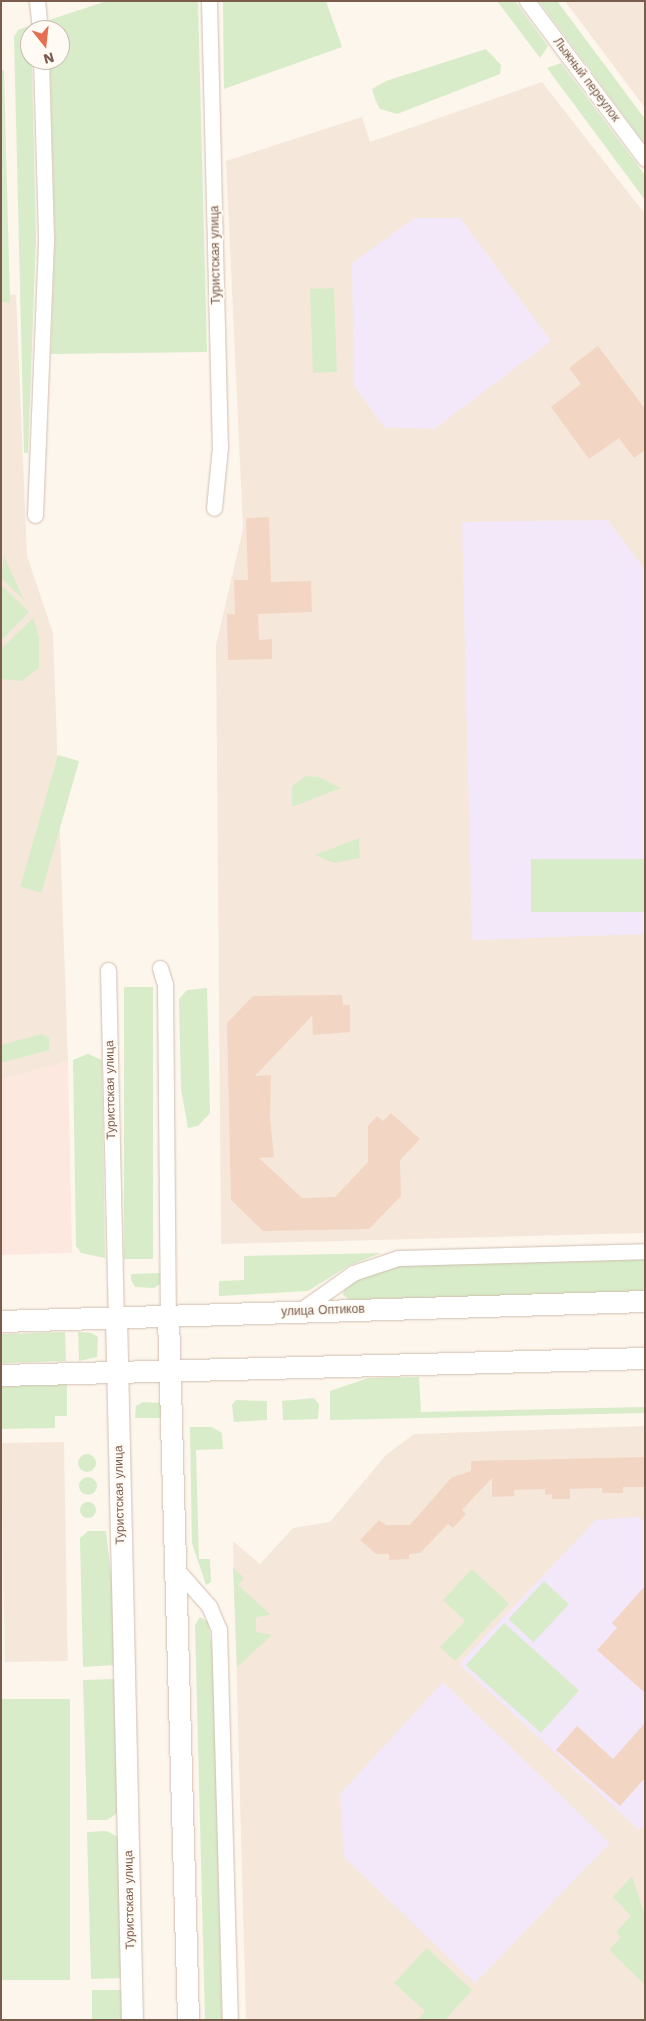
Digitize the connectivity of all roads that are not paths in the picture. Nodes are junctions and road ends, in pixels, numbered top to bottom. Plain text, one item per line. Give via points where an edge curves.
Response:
1 (38, 1) edge
2 (209, 1) edge
3 (527, 1) edge
4 (39, 20) edge
5 (41, 70) edge
6 (645, 159) edge
7 (214, 508) dead end
8 (35, 514) dead end
9 (160, 968) dead end
10 (108, 970) dead end
11 (645, 1251) edge
12 (645, 1302) edge
13 (298, 1312) junction
14 (168, 1316) junction
15 (116, 1317) junction
16 (1, 1321) edge
17 (645, 1358) edge
18 (118, 1372) junction
19 (170, 1372) junction
20 (1, 1375) edge
21 (177, 1570) junction
22 (132, 2020) edge
23 (188, 2020) edge
24 (230, 2020) edge

1 - 4 street
2 - 7 street, Туристская улица via 220,447
3 - 6 street, Лыжный переулок
5 - 8 street via 46,238
9 - 14 street via 165,984
10 - 15 street, Туристская улица
11 - 13 street via 398,1258 352,1273
12 - 13 street, улица Оптиков
13 - 14 street, улица Оптиков
14 - 15 street, улица Оптиков
14 - 19 street
15 - 16 street, улица Оптиков
15 - 18 street, Туристская улица
17 - 19 street
18 - 19 street
18 - 20 street
18 - 22 street, Туристская улица
19 - 21 street
21 - 23 street
21 - 24 street via 209,1606 219,1630

